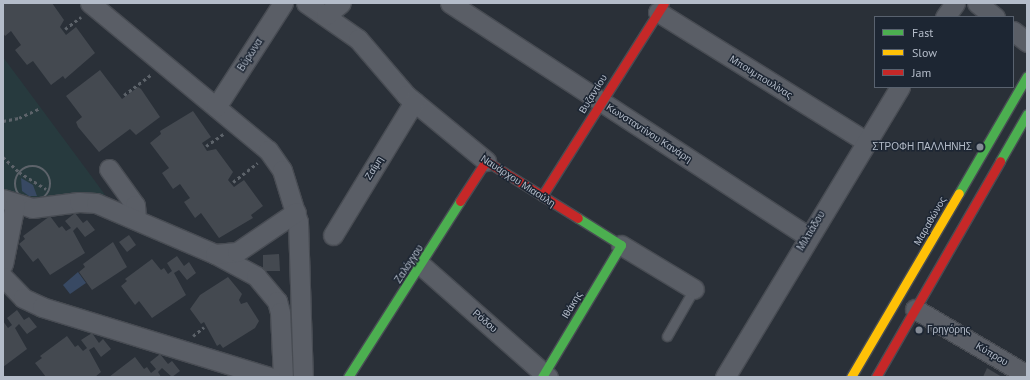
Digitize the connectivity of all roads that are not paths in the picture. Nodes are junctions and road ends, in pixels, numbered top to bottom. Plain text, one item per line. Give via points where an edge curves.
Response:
1 (90, 3) edge
2 (283, 3) edge
3 (306, 3) edge
4 (341, 3) edge
5 (450, 3) edge
6 (955, 3) edge
7 (977, 3) edge
8 (661, 8) edge
9 (326, 15) junction
10 (947, 16) edge
11 (994, 16) edge
12 (1014, 32) edge
13 (1027, 42) edge
14 (1027, 76) edge
15 (899, 88) edge
16 (414, 102) junction
17 (601, 102) junction
18 (216, 107) junction
19 (1027, 114) edge
20 (865, 141) junction
21 (486, 161) junction
22 (109, 169) dead end
23 (542, 196) junction
24 (9, 202) edge
25 (296, 212) junction
26 (136, 219) junction
27 (299, 231) junction
28 (333, 235) dead end
29 (808, 236) junction
30 (621, 245) junction
31 (215, 254) junction
32 (3, 264) edge
33 (422, 266) junction
34 (241, 267) junction
35 (3, 278) edge
36 (694, 289) joint
37 (915, 308) junction
38 (667, 336) dead end
39 (1027, 375) edge
40 (544, 376) edge
41 (270, 377) edge
42 (283, 377) edge
43 (303, 377) edge
44 (348, 377) edge
45 (725, 377) edge
46 (851, 377) edge
47 (876, 377) edge

1 - 18 street
2 - 18 street, Βύρωνα
3 - 9 street, Ναυάρχου Μιαούλη
4 - 9 street
5 - 17 street, Κωνσταντίνου Κανάρη
6 - 10 street
7 - 11 street
8 - 17 street, Βυζαντίου
8 - 20 street, Μπουμπουλίνας
9 - 16 street, Ναυάρχου Μιαούλη via 358,38
12 - 13 street
14 - 46 street, Μαραθώνος
15 - 20 street, Μιλτιάδου
16 - 21 street, Ναυάρχου Μιαούλη
16 - 28 street, Ζαΐμη
17 - 23 street, Βυζαντίου
17 - 29 street, Κωνσταντίνου Κανάρη
18 - 25 street via 270,153 286,179
19 - 37 street
20 - 29 street, Μιλτιάδου
21 - 23 street, Ναυάρχου Μιαούλη
21 - 33 street, Ζαλόγγου
22 - 26 street via 135,205
23 - 30 street, Ναυάρχου Μιαούλη
24 - 26 street via 40,208 71,203 96,203
24 - 32 street
25 - 27 street
25 - 31 street via 237,252
26 - 31 street
27 - 34 street via 262,248
27 - 43 street
29 - 45 street, Μιλτιάδου
30 - 36 street, Ναυάρχου Μιαούλη
30 - 40 street, Ιθάκης
31 - 34 street
33 - 40 street, Ρόδου
33 - 44 street, Ζαλόγγου
34 - 42 street via 256,276 277,301 282,324
35 - 41 street via 23,298 42,307
36 - 38 lane
37 - 39 street, Κύπρου
37 - 47 street

